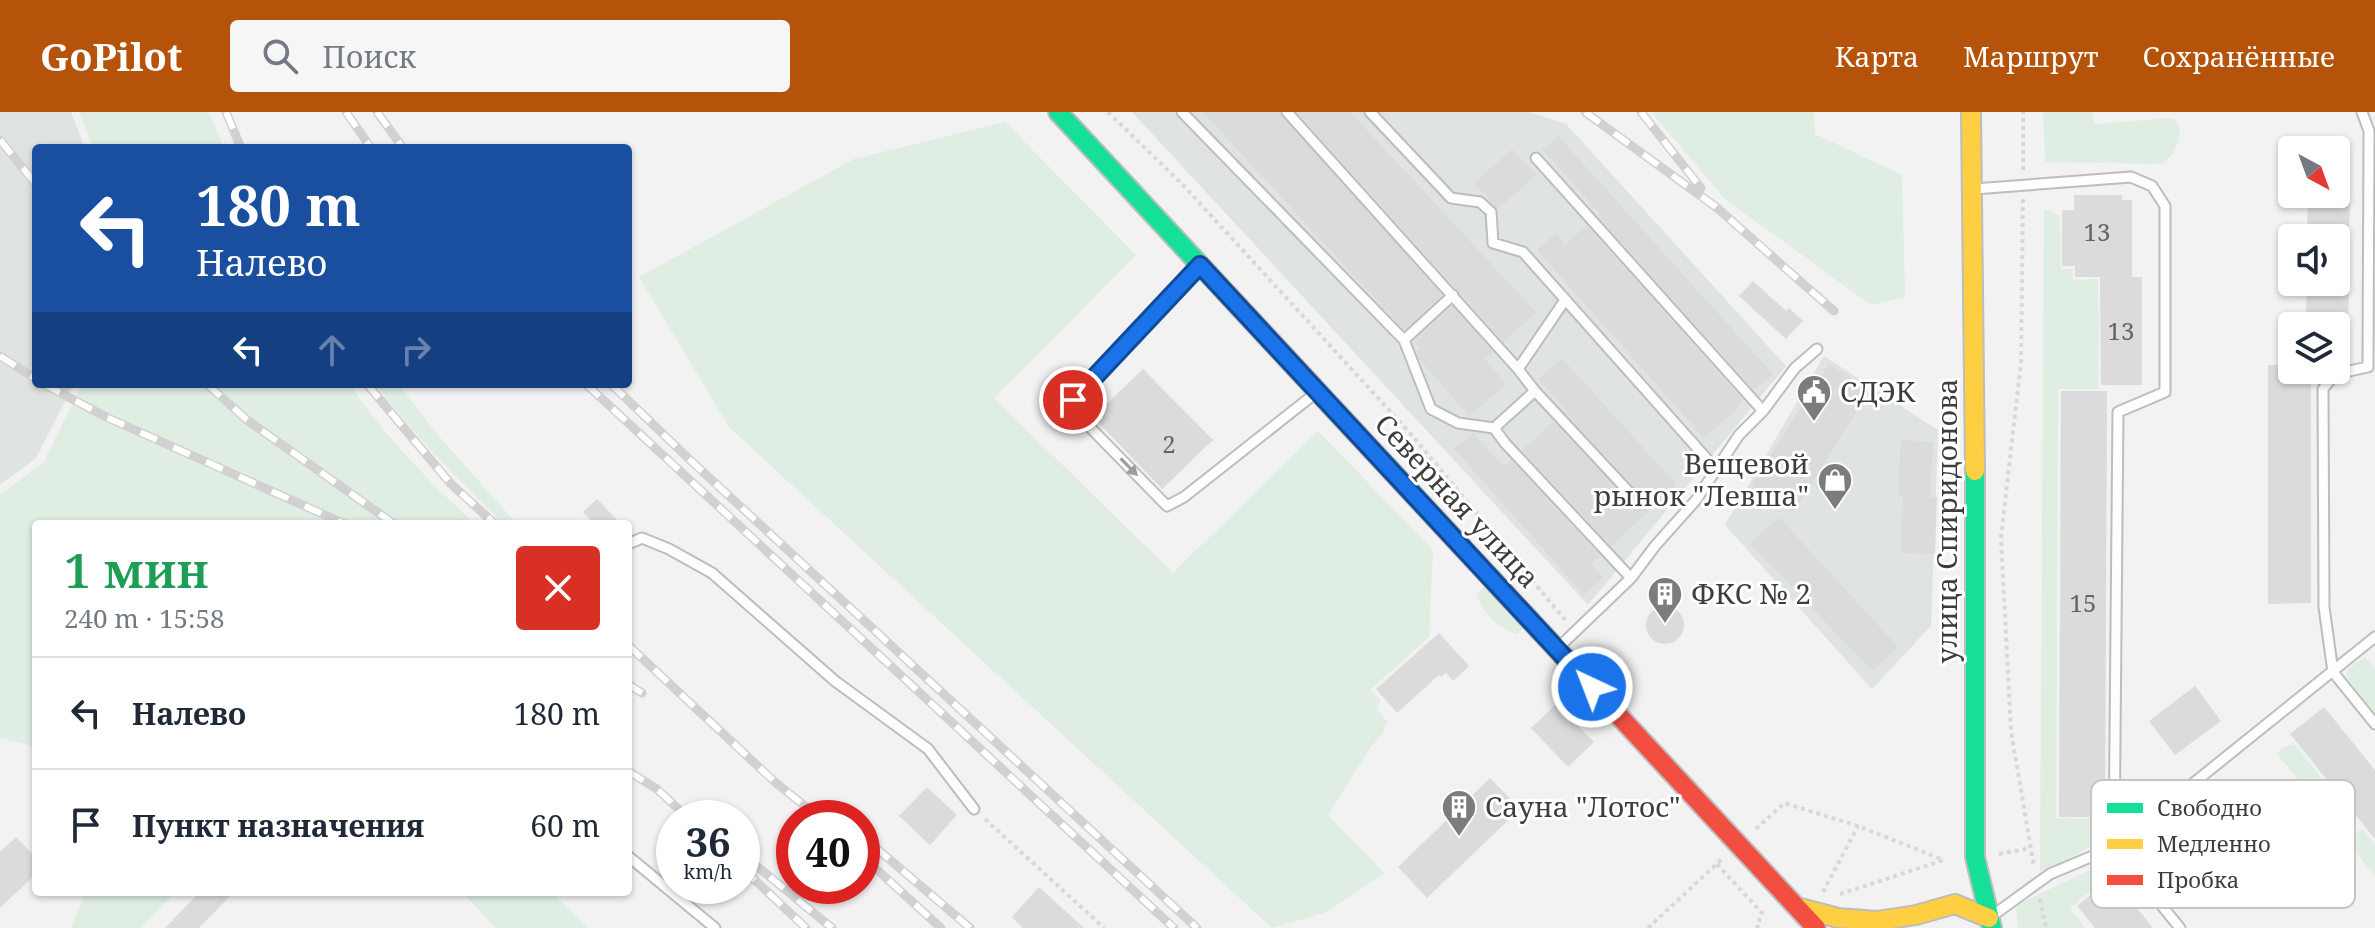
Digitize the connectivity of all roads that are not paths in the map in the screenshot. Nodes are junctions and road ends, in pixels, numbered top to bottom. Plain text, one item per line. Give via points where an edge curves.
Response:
1 (1058, 112) edge
2 (1182, 112) edge
3 (1287, 112) edge
4 (1370, 112) edge
5 (1971, 112) edge
6 (2362, 112) edge
7 (1536, 158) dead end
8 (1974, 189) junction
9 (1200, 265) junction
10 (1453, 295) junction
11 (1565, 300) junction
12 (1404, 340) junction
13 (1817, 349) dead end
14 (1518, 369) junction
15 (1535, 391) junction
16 (1318, 392) junction
17 (1763, 411) junction
18 (1494, 428) junction
19 (1715, 468) junction
20 (1629, 492) dead end
21 (632, 542) edge
22 (1631, 578) junction
23 (2375, 637) edge
24 (1557, 649) junction
25 (2333, 672) junction
26 (2375, 724) edge
27 (2115, 780) edge
28 (2198, 780) edge
29 (974, 809) road end
30 (2091, 857) edge
31 (632, 859) edge
32 (1976, 867) junction
33 (1793, 904) junction
34 (2164, 908) edge
35 (1912, 923) edge
36 (1990, 923) edge
37 (715, 928) edge
38 (1816, 928) edge
39 (2180, 928) edge

1 - 9 street, Северная улица
2 - 12 lane
3 - 10 lane
4 - 11 lane via 1451,198 1480,202 1491,212 1493,243 1523,252
5 - 8 street, улица Спиридонова
6 - 25 lane via 2369,131 2368,367 2335,374 2323,389 2324,607
7 - 17 lane
8 - 27 lane via 2131,177 2152,186 2165,206 2165,392 2118,412
8 - 32 street, улица Спиридонова
9 - 16 street, Северная улица
9 -> 16 lane via 1073,400 1077,414 1167,506
10 - 12 lane
10 - 14 lane
11 - 14 lane
11 - 19 lane
12 - 18 lane via 1431,409 1458,423
13 - 17 lane via 1795,368
14 - 15 lane
15 - 18 lane
15 - 20 lane
16 - 24 street, Северная улица
17 - 19 lane
18 - 22 lane
19 - 22 lane via 1696,500
21 - 29 lane via 642,538 712,573 835,681 928,749
22 - 24 lane
23 - 25 lane
24 - 33 street, Северная улица
25 - 26 lane
25 - 28 lane
30 - 36 lane via 2050,874
31 - 37 lane
32 - 35 street via 1964,885
32 - 36 street, улица Спиридонова
33 - 35 street via 1823,920 1867,926
33 - 38 street, Северная улица
34 - 39 lane
35 - 36 street via 1955,904

